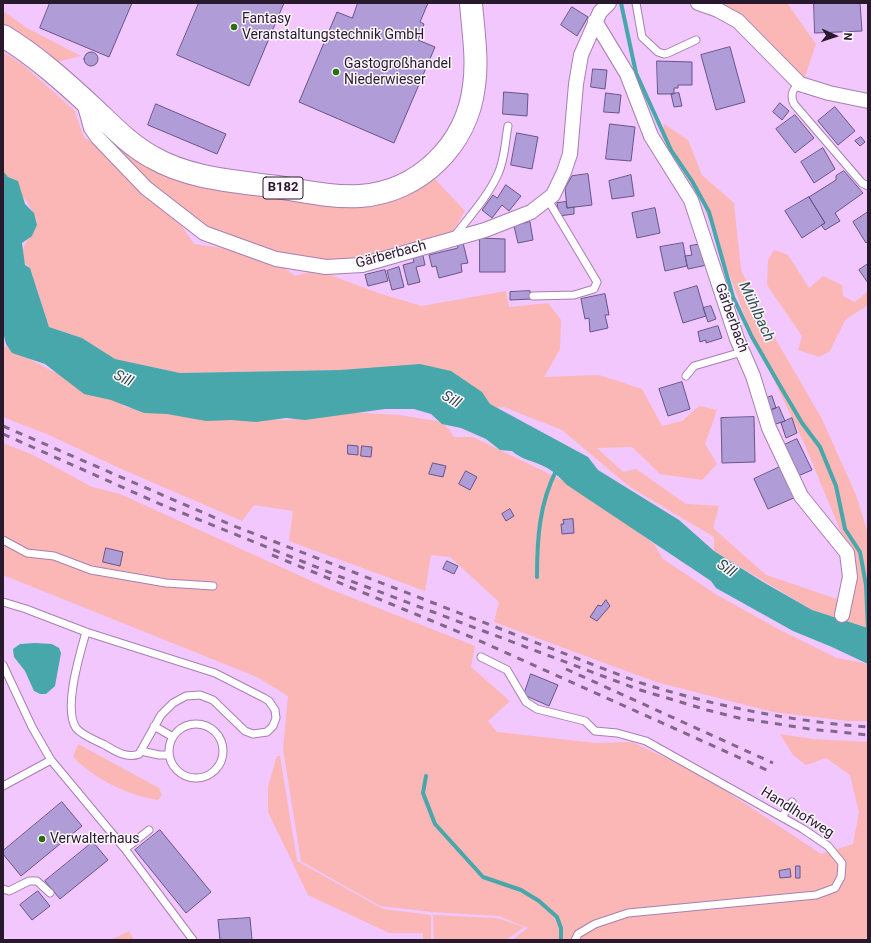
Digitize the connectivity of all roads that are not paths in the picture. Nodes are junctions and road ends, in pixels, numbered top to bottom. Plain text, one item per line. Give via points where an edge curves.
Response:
1 (470, 3) edge
2 (609, 3) edge
3 (636, 3) edge
4 (698, 3) edge
5 (595, 21) junction
6 (3, 36) edge
7 (696, 40) dead end
8 (800, 84) junction
9 (83, 99) junction
10 (868, 100) edge
11 (508, 126) dead end
12 (865, 185) edge
13 (868, 191) edge
14 (548, 200) junction
15 (453, 238) junction
16 (533, 296) dead end
17 (742, 352) junction
18 (686, 376) dead end
19 (3, 540) edge
20 (213, 586) dead end
21 (3, 602) edge
22 (842, 615) dead end
23 (86, 632) junction
24 (481, 657) dead end
25 (3, 665) edge
26 (154, 726) junction
27 (173, 737) junction
28 (141, 751) junction
29 (169, 755) junction
30 (51, 760) junction
31 (3, 786) edge
32 (792, 802) dead end
33 (782, 817) junction
34 (149, 830) dead end
35 (125, 849) junction
36 (3, 889) edge
37 (50, 893) dead end
38 (193, 940) edge
39 (574, 940) edge

1 - 9 main road, B182 via 475,71 469,109 462,125 434,166 408,184 386,193 336,195 232,181 182,171 141,150
2 - 5 street, Gärberbach via 602,8
3 - 7 lane via 642,37 658,52 668,52
4 - 8 street via 738,21
5 - 14 street, Gärberbach via 579,63 570,154 560,183
5 - 17 street, Gärberbach via 627,74 651,136 691,200
6 - 9 main road, B182 via 45,66
8 - 10 street via 829,93
8 - 12 lane via 791,96 794,104
9 - 15 street, Gärberbach via 91,128 146,188 204,233 221,240 276,259 326,267 362,265
11 - 15 lane via 504,155 498,173 489,190
12 - 13 lane
14 - 15 street, Gärberbach via 518,217 486,230
14 - 16 lane via 597,282 594,289 574,295
17 - 18 lane via 694,366
17 - 22 street, Gärberbach via 753,376 769,428 801,496 847,553 850,577
19 - 20 lane via 26,552 54,556 92,570 166,584
21 - 23 lane via 26,608
23 - 26 lane via 215,673 269,701 276,714 270,729 262,734 253,734 245,731 213,700 193,695 173,703
23 - 28 lane via 71,704 74,724 84,735 124,755 134,756
24 - 33 lane, Handlhofweg via 507,670 526,702 537,709 585,721 595,731 617,733 646,741
25 - 30 lane via 32,727
26 - 27 lane
26 - 28 lane
27 - 29 lane
27 - 29 lane via 186,726 194,724 207,727 217,734 221,742 222,758 212,773 195,779 178,772
28 - 29 lane
30 - 31 lane
30 - 35 lane
32 - 33 lane
33 - 39 lane, Handlhofweg via 828,846 842,863 842,877 835,888 816,895 628,913 595,924 578,934
34 - 35 lane
35 - 38 lane
36 - 37 lane via 9,891 29,881 38,881

